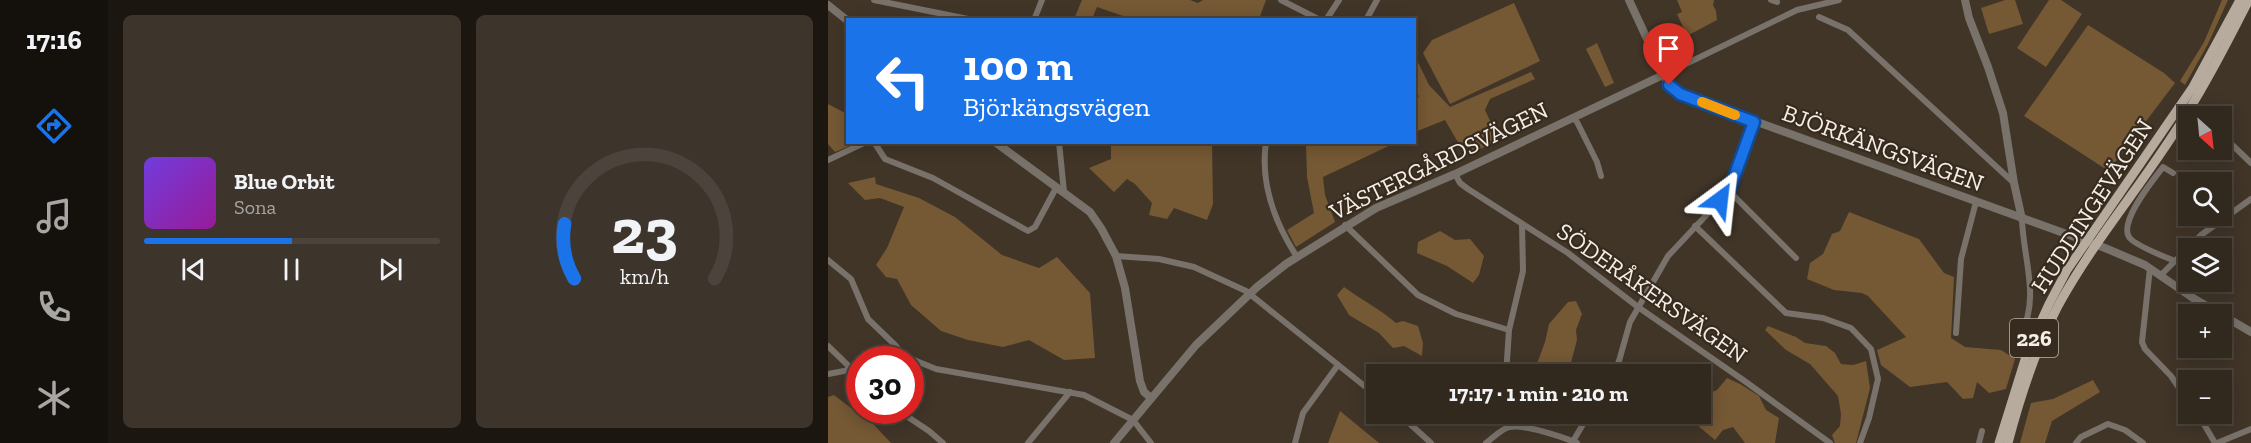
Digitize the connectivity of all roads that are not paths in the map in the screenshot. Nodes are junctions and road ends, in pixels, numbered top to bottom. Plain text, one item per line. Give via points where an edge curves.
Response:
1 (874, 0) edge
2 (1042, 0) edge
3 (1281, 0) edge
4 (1338, 0) edge
5 (1377, 0) edge
6 (1629, 0) edge
7 (1839, 0) edge
8 (1965, 0) edge
9 (2240, 0) edge
10 (2249, 0) edge
11 (828, 5) edge
12 (1819, 17) dead end
13 (964, 18) edge
14 (1035, 18) edge
15 (1316, 18) edge
16 (1327, 18) edge
17 (1367, 18) edge
18 (846, 19) edge
19 (1663, 75) junction
20 (1573, 118) junction
21 (1754, 122) junction
22 (862, 144) edge
23 (875, 144) edge
24 (998, 144) edge
25 (1059, 144) edge
26 (1266, 144) edge
27 (2232, 145) edge
28 (828, 160) edge
29 (2251, 163) edge
30 (2173, 173) dead end
31 (1455, 174) junction
32 (1601, 176) dead end
33 (2014, 183) junction
34 (1056, 188) junction
35 (1729, 191) junction
36 (1064, 192) junction
37 (2251, 199) edge
38 (1976, 202) junction
39 (2022, 219) junction
40 (1346, 225) junction
41 (1522, 225) junction
42 (1695, 226) junction
43 (2086, 241) junction
44 (2097, 244) junction
45 (1116, 256) junction
46 (1297, 257) junction
47 (1796, 258) dead end
48 (828, 260) edge
49 (2175, 261) junction
50 (2150, 268) junction
51 (2160, 276) junction
52 (1250, 294) junction
53 (1638, 307) junction
54 (1509, 330) junction
55 (2251, 332) edge
56 (1956, 333) dead end
57 (2020, 336) dead end
58 (828, 346) edge
59 (894, 346) edge
60 (846, 362) edge
61 (924, 364) edge
62 (1507, 364) edge
63 (1618, 364) edge
64 (1338, 365) junction
65 (846, 370) edge
66 (828, 374) edge
67 (2178, 386) edge
68 (1366, 387) edge
69 (1070, 392) junction
70 (1151, 398) junction
71 (1133, 420) junction
72 (918, 424) edge
73 (1410, 424) edge
74 (1584, 424) edge
75 (2204, 424) edge
76 (1507, 427) joint
77 (2251, 429) edge
78 (1982, 431) dead end
79 (1574, 442) edge
80 (943, 443) edge
81 (1028, 443) edge
82 (1114, 443) edge
83 (1151, 443) edge
84 (1295, 443) edge
85 (1431, 443) edge
86 (1486, 443) edge
87 (1830, 443) edge
88 (1860, 443) edge
89 (1979, 443) edge
90 (1999, 443) edge
91 (2008, 443) edge
92 (2076, 443) edge
93 (2143, 443) edge
94 (2216, 443) edge

1 - 13 street
2 - 14 street
3 - 15 street
4 - 16 street
5 - 17 street
6 - 19 street
7 - 19 street, VÄSTERGÅRDSVÄGEN via 1797,10
8 - 33 street via 2003,113
9 - 43 main road, HUDDINGEVÄGEN / 226 via 2193,87
10 - 44 main road, HUDDINGEVÄGEN / 226 via 2190,109
11 - 18 street
12 - 33 street via 1848,30
19 - 20 street, VÄSTERGÅRDSVÄGEN
19 - 21 street, BJÖRKÄNGSVÄGEN via 1680,94
20 - 31 street, VÄSTERGÅRDSVÄGEN
20 - 32 street
21 - 35 street
21 - 38 street, BJÖRKÄNGSVÄGEN
22 - 28 street
23 - 34 street via 885,159 933,178 1028,231 1035,227
24 - 34 street
25 - 36 street
26 - 46 street via 1263,163 1269,201
27 - 29 street
30 - 49 street via 2163,167 2138,202 2127,232 2132,240
31 - 40 street, VÄSTERGÅRDSVÄGEN
31 - 41 street, SÖDERÅKERSVÄGEN via 1460,183
33 - 39 street
34 - 36 street
35 - 42 street
35 - 47 street
36 - 45 street via 1090,212
37 - 49 street via 2201,235
38 - 39 street, BJÖRKÄNGSVÄGEN
38 - 56 street via 1961,259
39 - 43 street, BJÖRKÄNGSVÄGEN
39 - 57 street via 2031,282 2029,321
40 - 46 street, VÄSTERGÅRDSVÄGEN
40 - 54 street via 1418,295 1456,314
41 - 53 street, SÖDERÅKERSVÄGEN via 1568,253
41 - 54 street via 1523,271
42 - 53 street via 1671,252
42 - 88 street via 1786,313 1822,318 1851,328 1871,349 1878,379
43 - 44 street, BJÖRKÄNGSVÄGEN
43 - 90 main road, HUDDINGEVÄGEN / 226 via 2049,304 2028,350
44 - 50 street, BJÖRKÄNGSVÄGEN
44 - 91 main road, HUDDINGEVÄGEN / 226 via 2058,308 2034,363
45 - 52 street via 1159,259 1194,267
45 - 70 street via 1140,381
46 - 52 street, VÄSTERGÅRDSVÄGEN
48 - 59 street via 851,279 868,319
49 - 51 street
50 - 51 street, BJÖRKÄNGSVÄGEN
50 - 67 street via 2142,342
51 - 55 street, BJÖRKÄNGSVÄGEN
52 - 64 street
52 - 70 street, VÄSTERGÅRDSVÄGEN via 1196,345
53 - 63 street
53 - 87 street, SÖDERÅKERSVÄGEN
54 - 62 street
58 - 60 street
61 - 69 street
64 - 68 street
64 - 84 street via 1303,413
65 - 66 street
69 - 71 street via 1095,399
69 - 81 street
70 - 71 street, VÄSTERGÅRDSVÄGEN
71 - 82 street, VÄSTERGÅRDSVÄGEN
71 - 83 street
72 - 80 street
73 - 85 street
74 - 79 street
75 - 94 street
76 - 79 street via 1531,429
76 - 86 street
77 - 94 street
78 - 89 street
92 - 93 street via 2108,424

